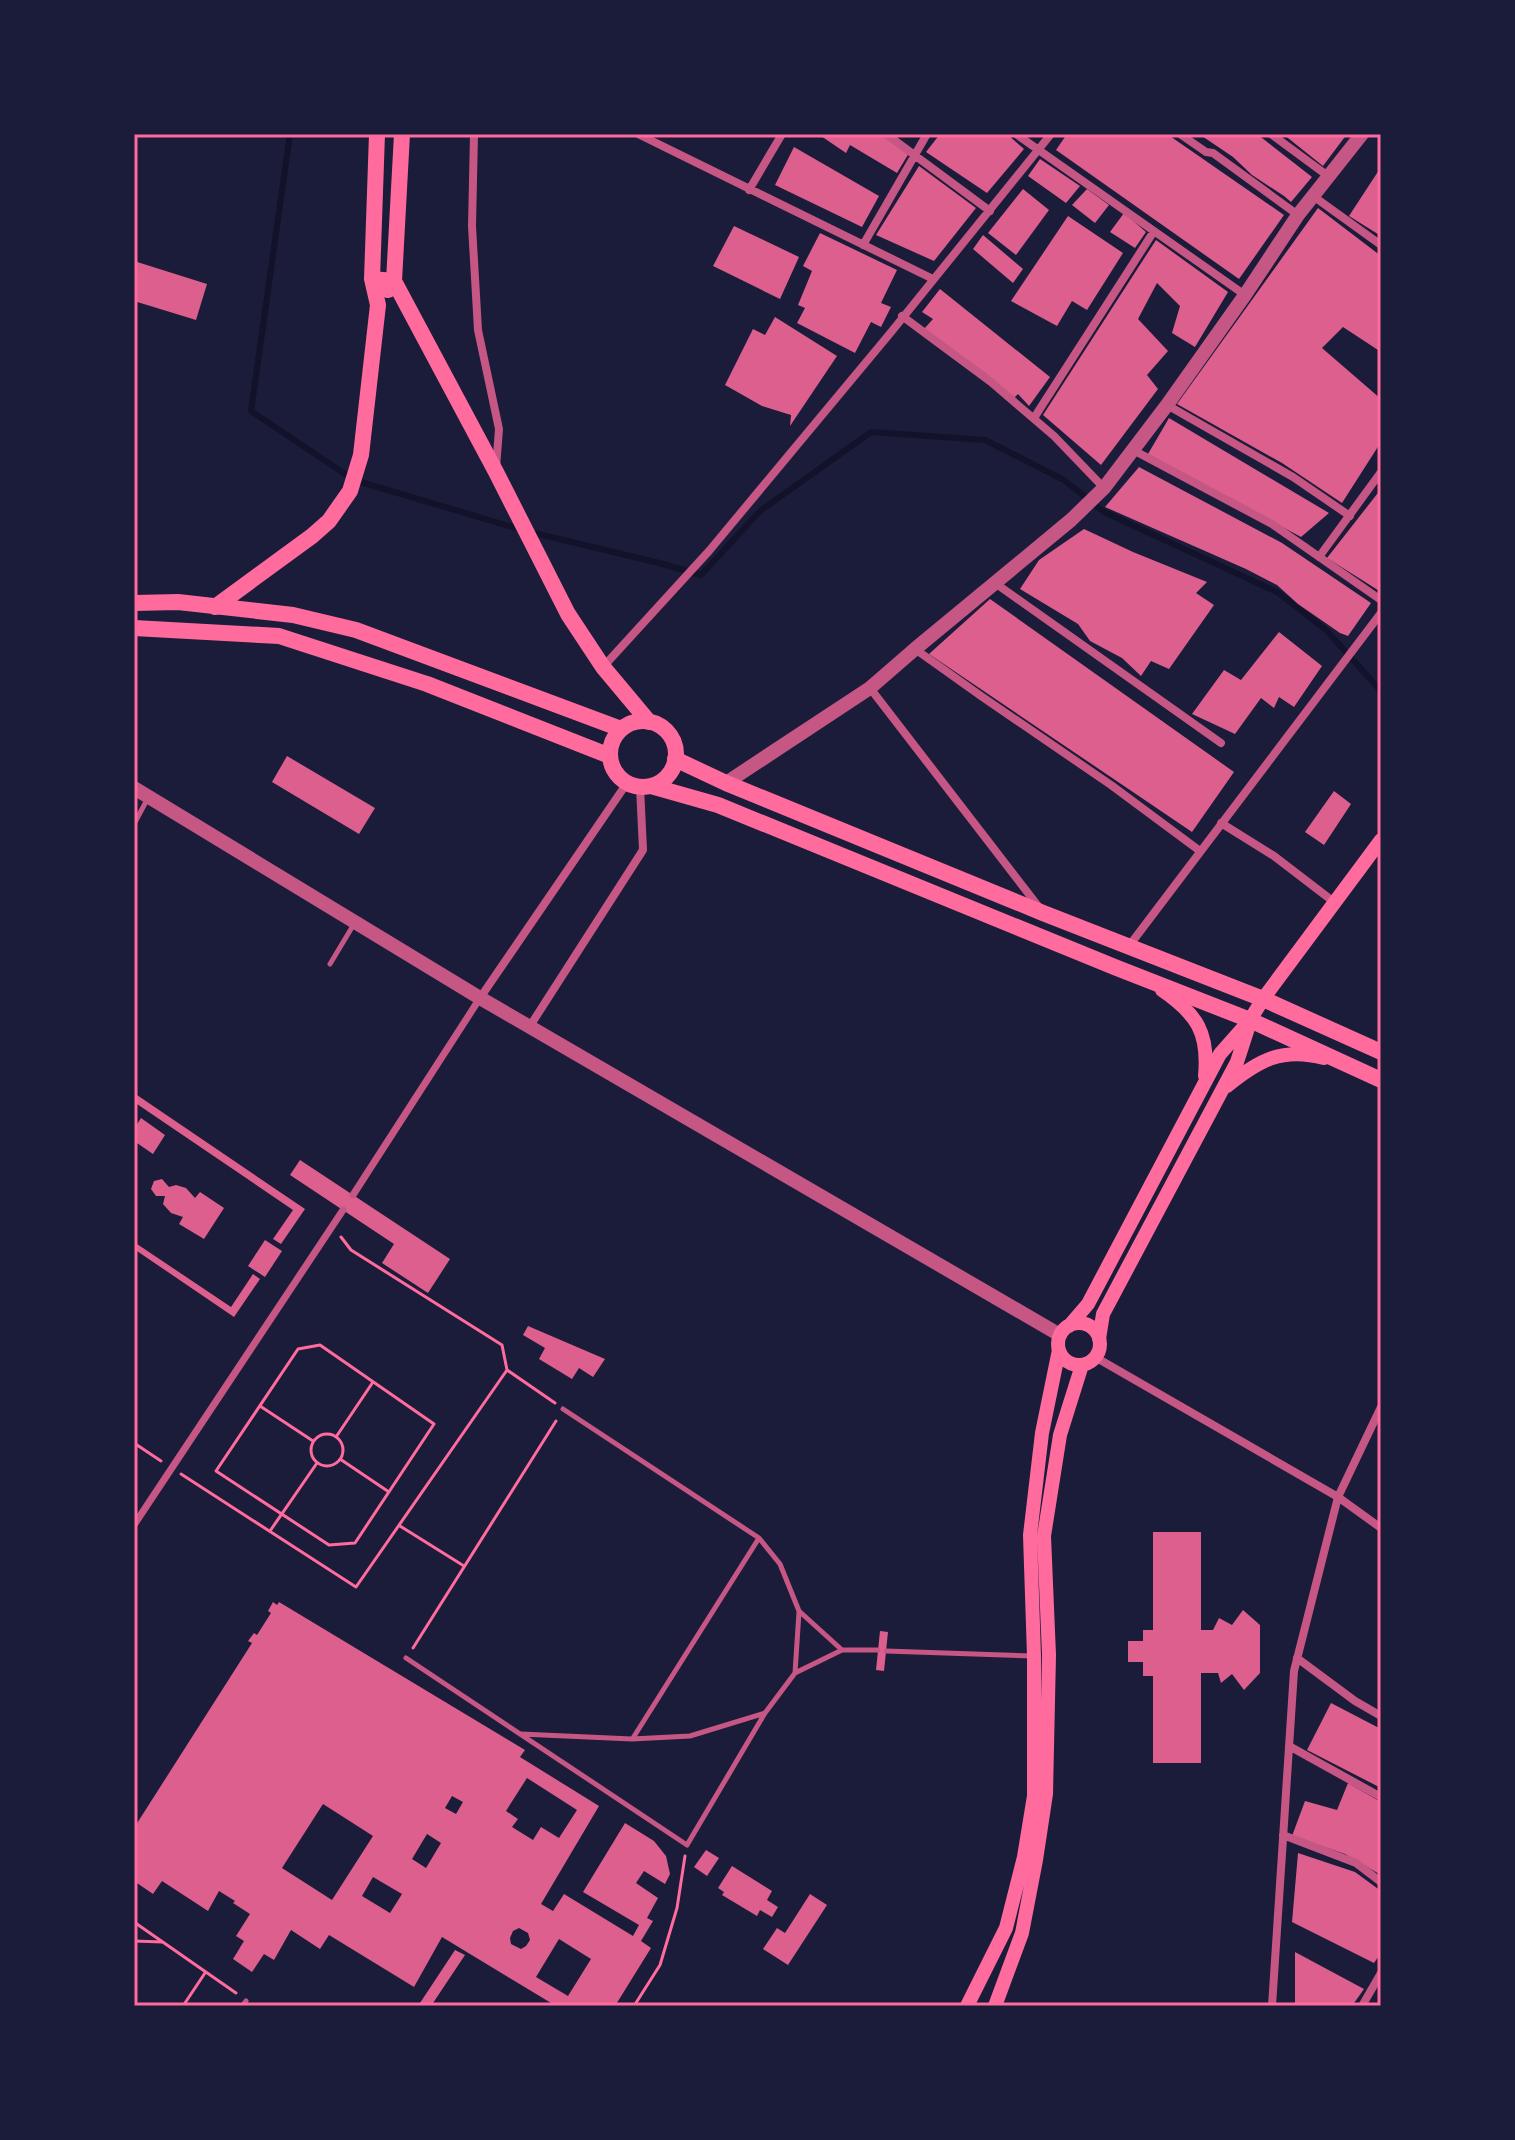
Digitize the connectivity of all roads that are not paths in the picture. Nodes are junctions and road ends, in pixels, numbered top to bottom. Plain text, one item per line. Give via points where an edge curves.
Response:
1 (377, 134) edge
2 (402, 134) edge
3 (474, 134) edge
4 (638, 134) edge
5 (782, 134) edge
6 (886, 134) edge
7 (927, 134) edge
8 (1016, 134) edge
9 (1051, 134) edge
10 (1180, 134) edge
11 (1271, 134) edge
12 (1362, 134) edge
13 (1039, 151) junction
14 (915, 155) junction
15 (1328, 176) junction
16 (749, 190) junction
17 (1313, 196) junction
18 (990, 211) junction
19 (1298, 215) junction
20 (1154, 231) junction
21 (863, 245) junction
22 (1381, 245) edge
23 (372, 279) junction
24 (933, 279) junction
25 (394, 281) junction
26 (1245, 295) junction
27 (378, 305) junction
28 (902, 316) junction
29 (1167, 405) junction
30 (1034, 418) junction
31 (1133, 450) junction
32 (496, 472) junction
33 (1381, 472) edge
34 (1104, 488) junction
35 (1350, 516) junction
36 (1319, 557) junction
37 (995, 583) junction
38 (1381, 600) edge
39 (134, 603) edge
40 (215, 607) junction
41 (1381, 613) edge
42 (134, 628) edge
43 (915, 649) junction
44 (603, 667) junction
45 (870, 688) junction
46 (649, 722) junction
47 (621, 729) junction
48 (1221, 743) dead end
49 (610, 756) junction
50 (675, 759) junction
51 (726, 783) junction
52 (639, 785) junction
53 (134, 788) edge
54 (149, 797) junction
55 (1221, 823) junction
56 (134, 824) edge
57 (1381, 840) edge
58 (1200, 851) junction
59 (1334, 902) junction
60 (1043, 913) junction
61 (355, 922) junction
62 (1129, 946) junction
63 (330, 964) dead end
64 (1149, 981) junction
65 (480, 998) junction
66 (1263, 999) junction
67 (1250, 1020) junction
68 (530, 1026) junction
69 (1381, 1052) edge
70 (1352, 1066) junction
71 (1381, 1080) edge
72 (1205, 1084) junction
73 (1220, 1092) junction
74 (353, 1195) dead end
75 (343, 1210) dead end
76 (1065, 1330) junction
77 (1099, 1339) junction
78 (1059, 1350) junction
79 (1089, 1361) junction
80 (1381, 1407) edge
81 (563, 1409) road end
82 (1338, 1497) junction
83 (134, 1525) edge
84 (1381, 1528) edge
85 (759, 1538) junction
86 (799, 1611) junction
87 (842, 1650) junction
88 (878, 1650) dead end
89 (886, 1651) dead end
90 (1042, 1656) junction
91 (406, 1658) road end
92 (1297, 1658) junction
93 (795, 1673) junction
94 (765, 1713) junction
95 (1381, 1716) edge
96 (520, 1734) junction
97 (632, 1739) junction
98 (1289, 1746) junction
99 (1381, 1797) edge
100 (1283, 1835) junction
101 (1381, 1882) edge
102 (1381, 1973) edge
103 (967, 2006) edge
104 (995, 2006) edge
105 (1272, 2006) edge
106 (1362, 2006) edge

1 - 23 main road
2 - 25 main road
3 - 32 street via 478,330 499,429
4 - 16 street
5 - 16 street
6 - 14 street
7 - 14 street
8 - 13 street
9 - 13 street
10 - 19 street
11 - 15 street
12 - 15 street
13 - 18 street
13 - 20 street
14 - 18 street
14 - 21 street
15 - 17 street
16 - 21 street
17 - 19 street
17 - 22 street
18 - 24 street
19 - 26 street
20 - 26 street
20 - 30 street
21 - 24 street
23 - 25 main road
23 - 27 main road
24 - 28 street
25 - 27 main road
25 - 32 main road
26 - 29 street
27 - 40 main road via 361,455 350,491 312,536
28 - 30 street
28 - 44 street via 709,551
29 - 31 street
29 - 35 street
30 - 34 street
31 - 34 street
31 - 36 street via 1272,524
32 - 44 main road via 568,614
33 - 35 street
34 - 37 street
35 - 36 street
36 - 38 street
37 - 43 street
37 - 48 street
39 - 40 main road
40 - 47 main road via 293,615 356,630
41 - 55 street
42 - 49 main road via 279,636 427,684
43 - 45 street
43 - 58 street
44 - 46 main road
45 - 51 street
45 - 60 street
46 - 47 main road
46 - 50 main road via 670,735
47 - 49 main road
49 - 52 main road via 618,776
50 - 51 main road
50 - 52 main road via 663,780
51 - 60 main road
52 - 64 main road via 718,805
52 - 65 street
52 - 68 street via 643,850
53 - 54 street
54 - 56 lane
54 - 61 street
55 - 58 street
55 - 59 street
57 - 59 main road
58 - 62 street
59 - 66 main road
60 - 62 main road
61 - 63 lane
61 - 65 street
62 - 66 main road
64 - 67 main road
64 - 72 main road via 1182,1003 1196,1020 1207,1057
65 - 68 street
65 - 74 street
66 - 67 main road
66 - 69 main road
67 - 70 main road
67 - 72 main road via 1220,1054
67 - 73 main road via 1237,1062
68 - 76 street
70 - 71 main road
70 - 73 main road via 1289,1052 1243,1073
72 - 76 main road via 1088,1304
73 - 77 main road via 1103,1314
75 - 83 street
76 - 77 main road via 1081,1323 1093,1328
76 - 78 main road
77 - 79 main road
78 - 79 main road via 1068,1362
78 - 90 main road via 1030,1535
79 - 82 street
79 - 90 main road via 1060,1435 1044,1536
80 - 82 street
81 - 85 lane
82 - 84 street
82 - 92 street
85 - 86 lane via 780,1564
85 - 97 lane
86 - 87 lane
86 - 93 lane
87 - 88 lane
87 - 93 lane
89 - 90 lane
90 - 103 main road via 1034,1796 1024,1857 1006,1928
90 - 104 main road via 1046,1794 1022,1933
91 - 96 lane
92 - 95 street
92 - 98 street
93 - 94 lane
94 - 96 lane via 687,1845
94 - 97 lane via 690,1736
96 - 97 lane
98 - 99 street
98 - 100 street
100 - 101 street via 1356,1863
100 - 105 street
102 - 106 street

